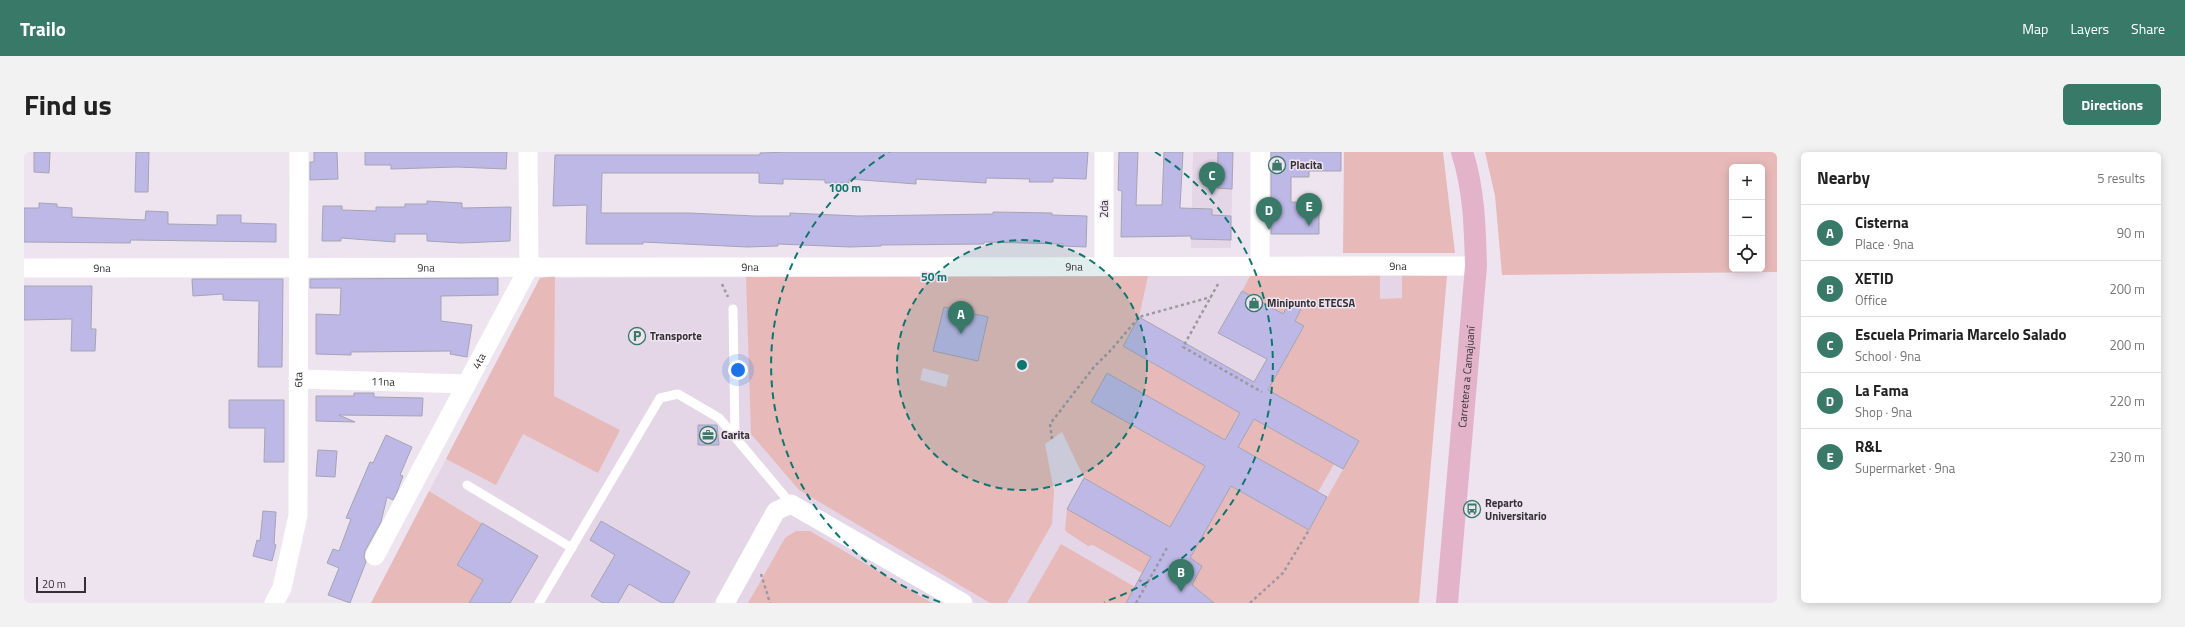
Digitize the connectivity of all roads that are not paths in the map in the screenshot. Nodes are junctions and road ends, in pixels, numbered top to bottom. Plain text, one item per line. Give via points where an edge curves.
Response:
1 (299, 152) edge
2 (528, 152) edge
3 (1104, 152) edge
4 (1260, 152) edge
5 (1462, 152) edge
6 (1104, 266) junction
7 (1260, 266) junction
8 (1476, 266) junction
9 (24, 268) edge
10 (299, 268) junction
11 (529, 268) junction
12 (733, 309) road end
13 (298, 379) junction
14 (467, 384) junction
15 (735, 437) junction
16 (466, 485) dead end
17 (791, 504) junction
18 (572, 548) junction
19 (375, 556) dead end
20 (274, 603) edge
21 (539, 603) edge
22 (725, 603) edge
23 (963, 603) edge
24 (1447, 603) edge

1 - 10 street, 6ta
2 - 11 street, 4ta
3 - 6 street, 2da
4 - 7 street
5 - 8 main road, Carretera a Camajuaní via 1475,213
6 - 7 street, 9na
6 - 11 street, 9na
7 - 8 street, 9na
8 - 24 main road, Carretera a Camajuaní
9 - 10 street, 9na
10 - 11 street, 9na
10 - 13 street, 6ta
11 - 14 street, 4ta
12 - 15 lane
13 - 14 street, 11na
13 - 20 street, 6ta via 298,515 282,588
14 - 19 street, 4ta
15 - 17 lane
15 - 18 lane via 719,418 678,394 660,398
16 - 18 lane
17 - 22 street via 776,511
17 - 23 street
18 - 21 lane

